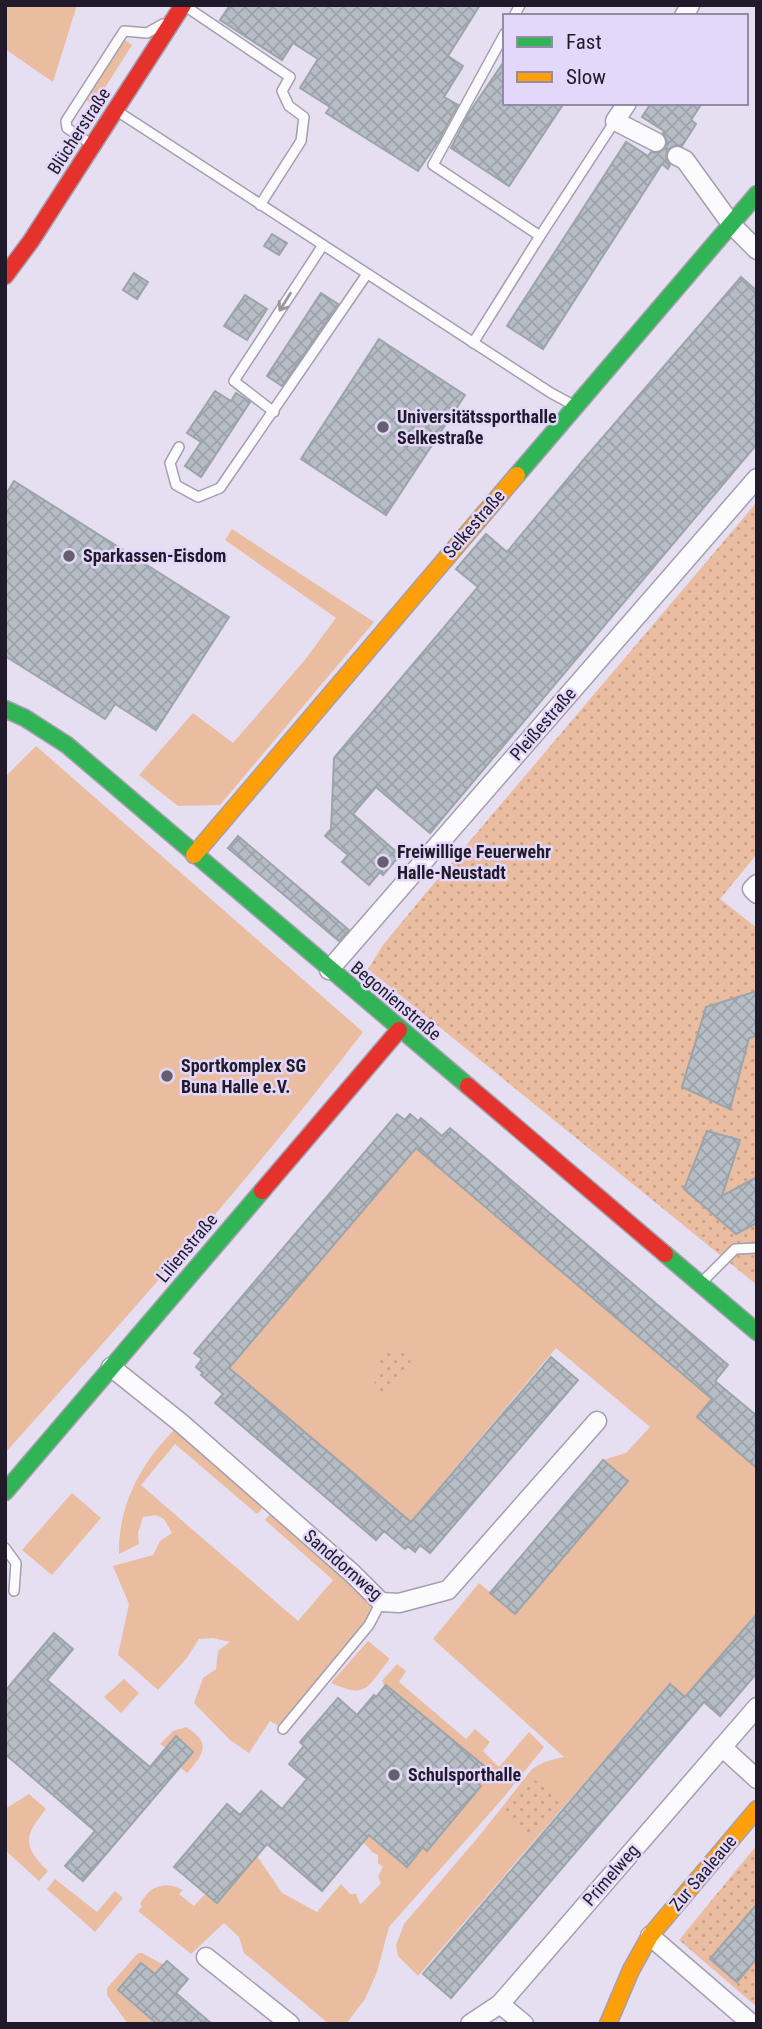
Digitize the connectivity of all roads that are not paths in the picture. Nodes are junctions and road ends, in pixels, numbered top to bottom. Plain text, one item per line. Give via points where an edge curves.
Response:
1 (181, 9) edge
2 (503, 37) edge
3 (626, 105) edge
4 (115, 110) junction
5 (615, 121) junction
6 (656, 142) dead end
7 (92, 144) junction
8 (677, 156) dead end
9 (757, 194) edge
10 (260, 205) junction
11 (728, 218) junction
12 (540, 236) junction
13 (323, 245) junction
14 (757, 250) edge
15 (367, 274) junction
16 (5, 276) edge
17 (473, 343) junction
18 (575, 406) junction
19 (274, 412) junction
20 (179, 447) dead end
21 (757, 478) edge
22 (5, 709) edge
23 (194, 855) junction
24 (757, 884) edge
25 (757, 894) edge
26 (329, 970) junction
27 (399, 1030) junction
28 (757, 1248) edge
29 (700, 1284) junction
30 (757, 1332) edge
31 (111, 1367) junction
32 (597, 1421) dead end
33 (5, 1492) edge
34 (5, 1548) edge
35 (14, 1591) dead end
36 (382, 1602) junction
37 (757, 1706) edge
38 (283, 1729) dead end
39 (722, 1747) junction
40 (757, 1779) edge
41 (757, 1809) edge
42 (650, 1936) junction
43 (206, 1957) dead end
44 (500, 2004) junction
45 (290, 2024) edge
46 (470, 2024) edge
47 (524, 2024) edge
48 (608, 2024) edge
49 (752, 2024) edge

1 - 4 street, Blücherstraße
1 - 7 lane via 147,33 124,31 66,121 67,128
1 - 10 lane via 290,77 282,91 289,106 304,117 301,142
2 - 12 lane via 433,165
3 - 5 street
4 - 7 street, Blücherstraße
4 - 10 lane
5 - 6 street
5 - 12 lane
7 - 16 street, Blücherstraße
8 - 11 street via 685,160
9 - 11 street, Selkestraße
10 - 13 lane
11 - 14 street
11 - 18 street, Selkestraße
12 - 17 lane
13 - 15 lane
13 -> 19 lane via 234,381
15 - 17 lane
15 - 19 lane
17 - 18 lane
18 - 23 street, Selkestraße
19 - 20 lane via 220,488 198,497 176,485 170,463
21 - 26 street, Pleißestraße
22 - 23 street, Begonienstraße via 67,745
23 - 26 street, Begonienstraße
24 - 25 street via 752,890
26 - 27 street, Begonienstraße
27 - 29 street, Begonienstraße
27 - 31 street, Lilienstraße
28 - 29 lane via 735,1249
29 - 30 street, Begonienstraße
31 - 33 street, Lilienstraße
31 - 36 street, Sanddornweg via 181,1423
32 - 36 street, Sanddornweg via 448,1590 399,1603
34 - 35 lane via 16,1563
36 - 38 lane via 369,1625
37 - 39 street, Primelweg
39 - 40 street
39 - 44 street, Primelweg
41 - 42 street, Zur Saaleaue
42 - 48 street, Zur Saaleaue
42 - 49 street
43 - 45 street
44 - 46 street, Primelweg
44 - 47 street

